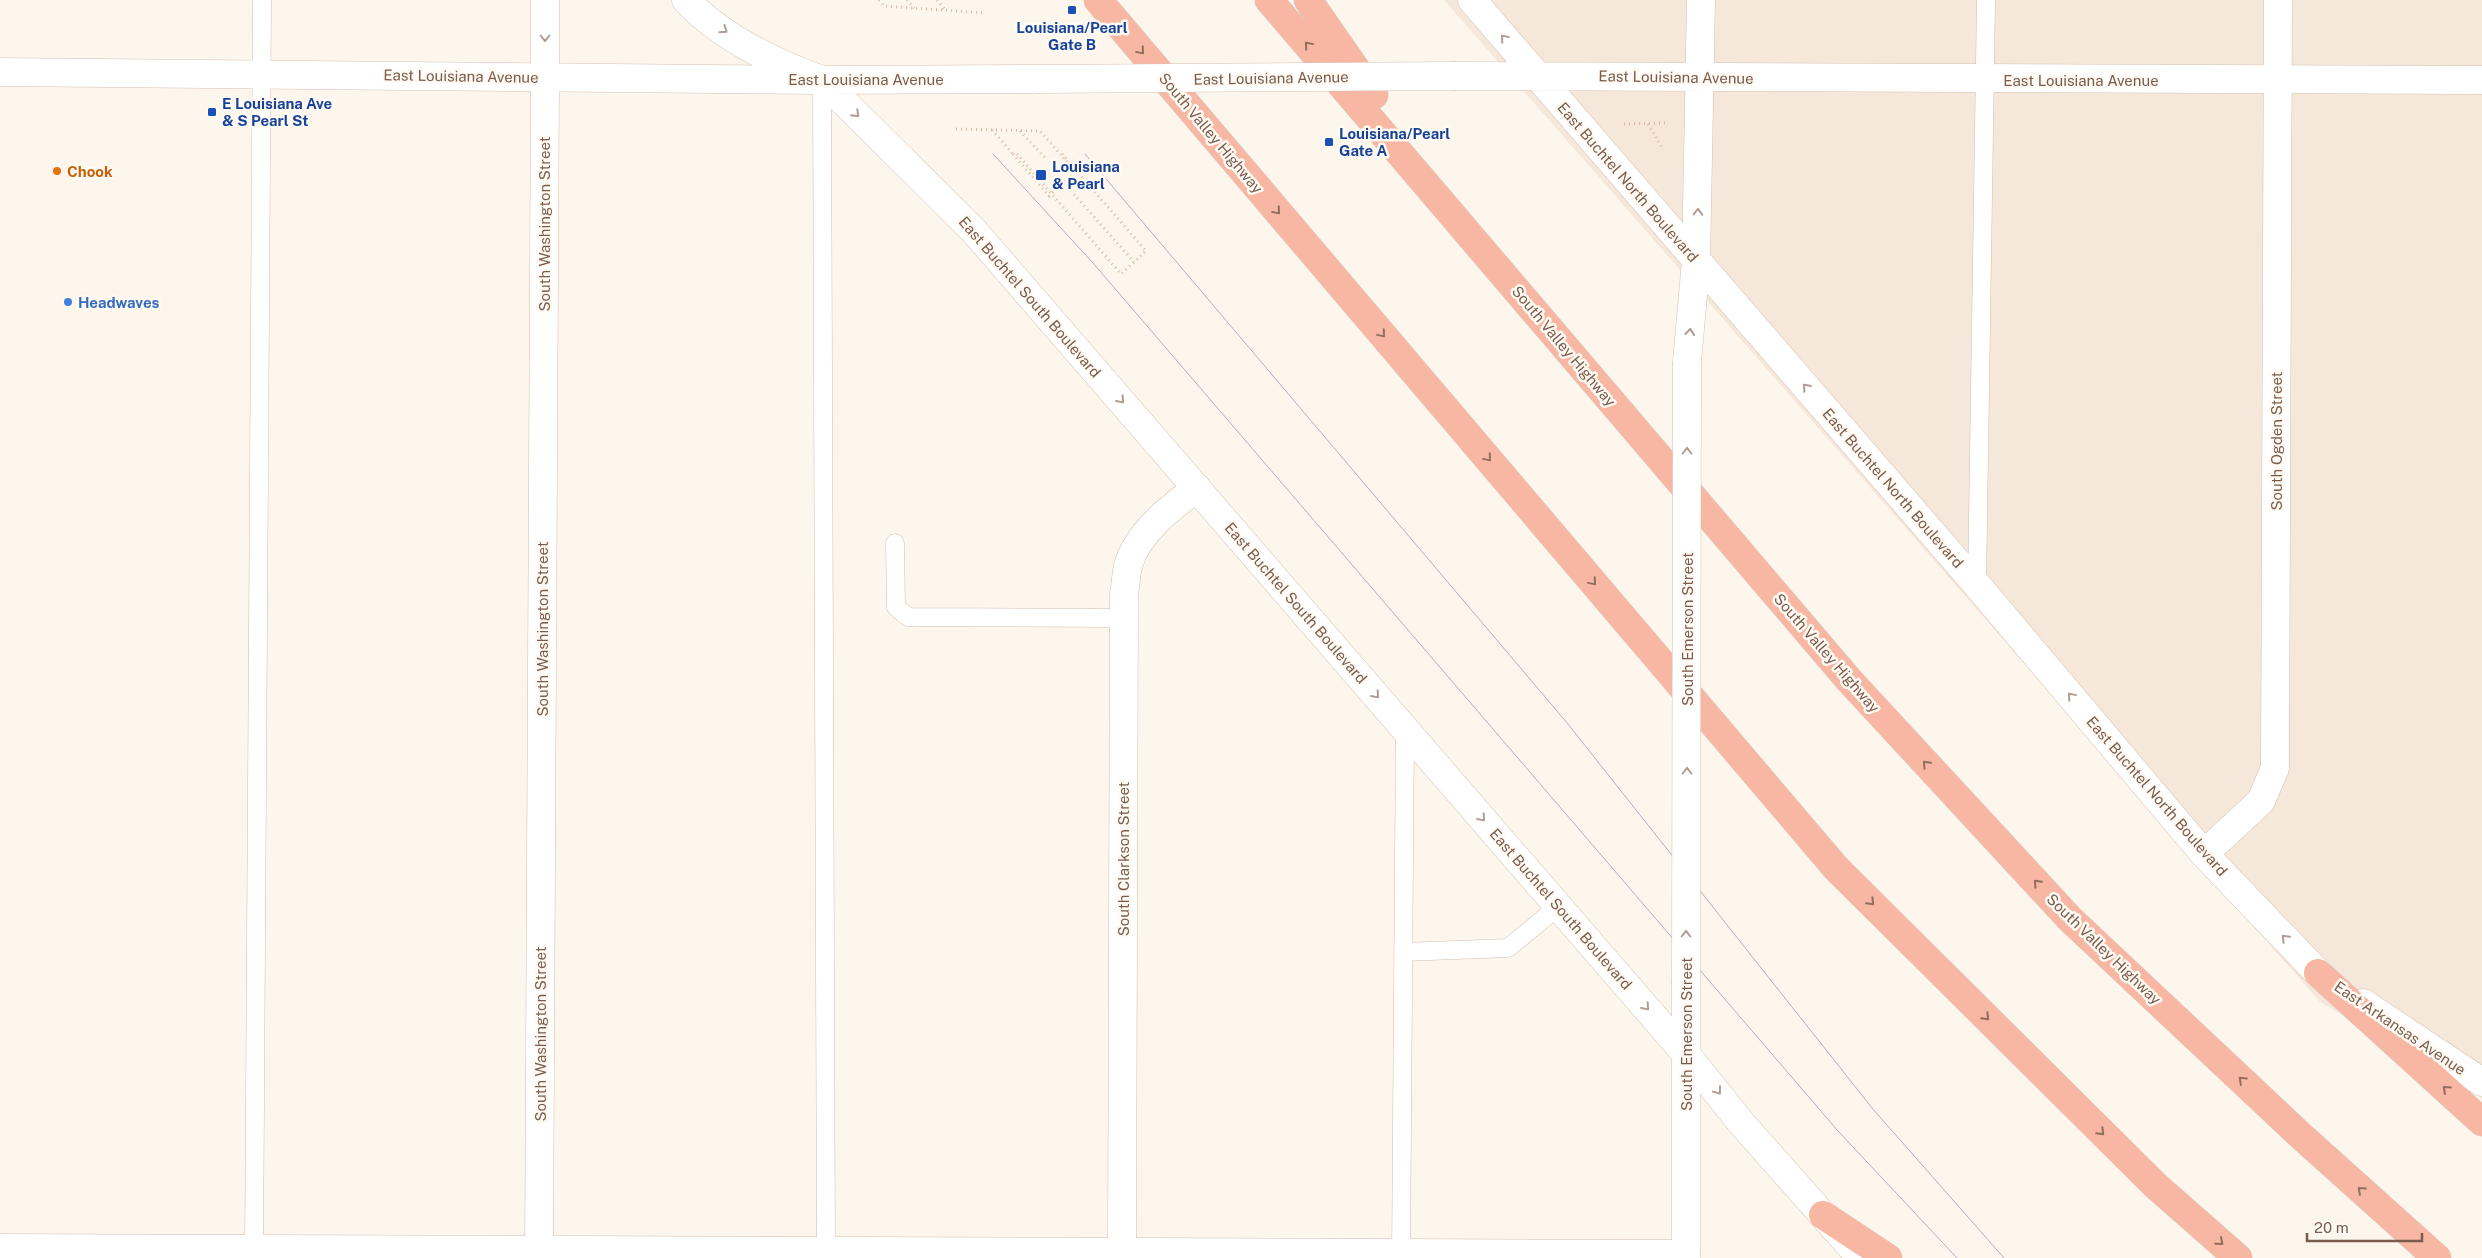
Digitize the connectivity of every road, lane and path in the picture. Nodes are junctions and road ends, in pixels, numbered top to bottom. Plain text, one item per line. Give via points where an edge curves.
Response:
1 (262, 0) edge
2 (545, 0) edge
3 (686, 0) edge
4 (879, 0) edge
5 (907, 0) edge
6 (937, 0) edge
7 (1098, 0) edge
8 (1269, 0) edge
9 (1308, 0) edge
10 (1472, 0) edge
11 (1701, 0) edge
12 (1986, 0) edge
13 (2278, 0) edge
14 (914, 8) junction
15 (946, 10) junction
16 (985, 13) dead end
17 (0, 72) edge
18 (261, 74) junction
19 (1536, 75) junction
20 (545, 77) junction
21 (1701, 77) junction
22 (1986, 79) junction
23 (822, 80) junction
24 (2482, 80) edge
25 (2277, 81) junction
26 (1668, 123) dead end
27 (1622, 124) dead end
28 (1648, 124) junction
29 (956, 129) dead end
30 (991, 130) junction
31 (1020, 130) junction
32 (1015, 154) junction
33 (1061, 154) junction
34 (1666, 154) dead end
35 (1047, 160) dead end
36 (1064, 183) junction
37 (1696, 261) junction
38 (1134, 262) junction
39 (1510, 282) junction
40 (1197, 488) junction
41 (895, 543) dead end
42 (1977, 585) junction
43 (1124, 618) junction
44 (1405, 728) junction
45 (2204, 854) junction
46 (1559, 906) junction
47 (1403, 952) junction
48 (2318, 973) junction
49 (1686, 1054) junction
50 (2482, 1082) edge
51 (2482, 1122) edge
52 (1823, 1215) junction
53 (0, 1248) edge
54 (254, 1253) edge
55 (539, 1254) edge
56 (826, 1254) edge
57 (1122, 1255) edge
58 (1401, 1256) edge
59 (1686, 1256) edge
60 (1861, 1258) edge
61 (1888, 1258) edge
62 (2238, 1258) edge
63 (2437, 1258) edge

1 - 18 lane
2 -> 20 street, South Washington Street
3 -> 23 street, East Buchtel South Boulevard via 748,48
4 - 14 path via 884,6
5 - 14 path
6 - 15 path
7 -> 62 highway, South Valley Highway via 1836,868 2155,1185
39 -> 8 highway, South Valley Highway
9 - 39 highway
19 -> 10 street, East Buchtel North Boulevard
11 - 21 street, South Emerson Street
12 - 22 lane
13 - 25 street, South Ogden Street
14 - 15 path
15 - 16 path
17 - 18 street, East Louisiana Avenue
18 - 20 street, East Louisiana Avenue
18 - 54 lane
19 - 21 street, East Louisiana Avenue
19 - 23 street, East Louisiana Avenue, bridge
19 - 37 street, East Buchtel North Boulevard
20 - 23 street, East Louisiana Avenue
20 - 55 street, South Washington Street
21 - 22 street, East Louisiana Avenue
37 -> 21 street, South Emerson Street
22 - 25 street, East Louisiana Avenue
22 - 42 lane
23 -> 40 street, East Buchtel South Boulevard via 974,231
23 - 56 lane
24 - 25 street, East Louisiana Avenue
25 - 45 street, South Ogden Street via 2275,768 2261,801
26 - 28 path
27 - 28 path
28 - 34 path
29 - 30 path
30 - 31 path
30 - 32 path
31 - 33 path via 1040,131
31 - 35 path
32 - 36 path, bridge via 1049,196
32 - 38 path via 1120,274
33 - 36 path, bridge via 1076,172
33 - 38 path via 1146,251
36 - 38 path
42 -> 37 street, East Buchtel North Boulevard
49 -> 37 street, South Emerson Street, bridge via 1688,362
63 -> 39 highway, South Valley Highway via 2070,918 1849,680
40 - 43 street, South Clarkson Street via 1156,522 1140,541 1128,565
40 -> 44 street, East Buchtel South Boulevard
41 - 43 lane via 896,607 908,617
45 -> 42 street, East Buchtel North Boulevard
43 - 57 street, South Clarkson Street
44 -> 46 street, East Buchtel South Boulevard
44 - 47 lane
48 -> 45 street, East Buchtel North Boulevard
46 - 47 lane via 1508,948
46 -> 49 street, East Buchtel South Boulevard
47 - 58 lane
48 - 50 street, East Arkansas Avenue
51 -> 48 highway
49 -> 52 street, East Buchtel South Boulevard via 1743,1125
49 - 59 street, South Emerson Street
52 - 60 street, East Buchtel South Boulevard
52 - 61 highway
53 - 54 street
54 - 55 street
55 - 56 street
56 - 57 street
57 - 58 street
58 - 59 street

